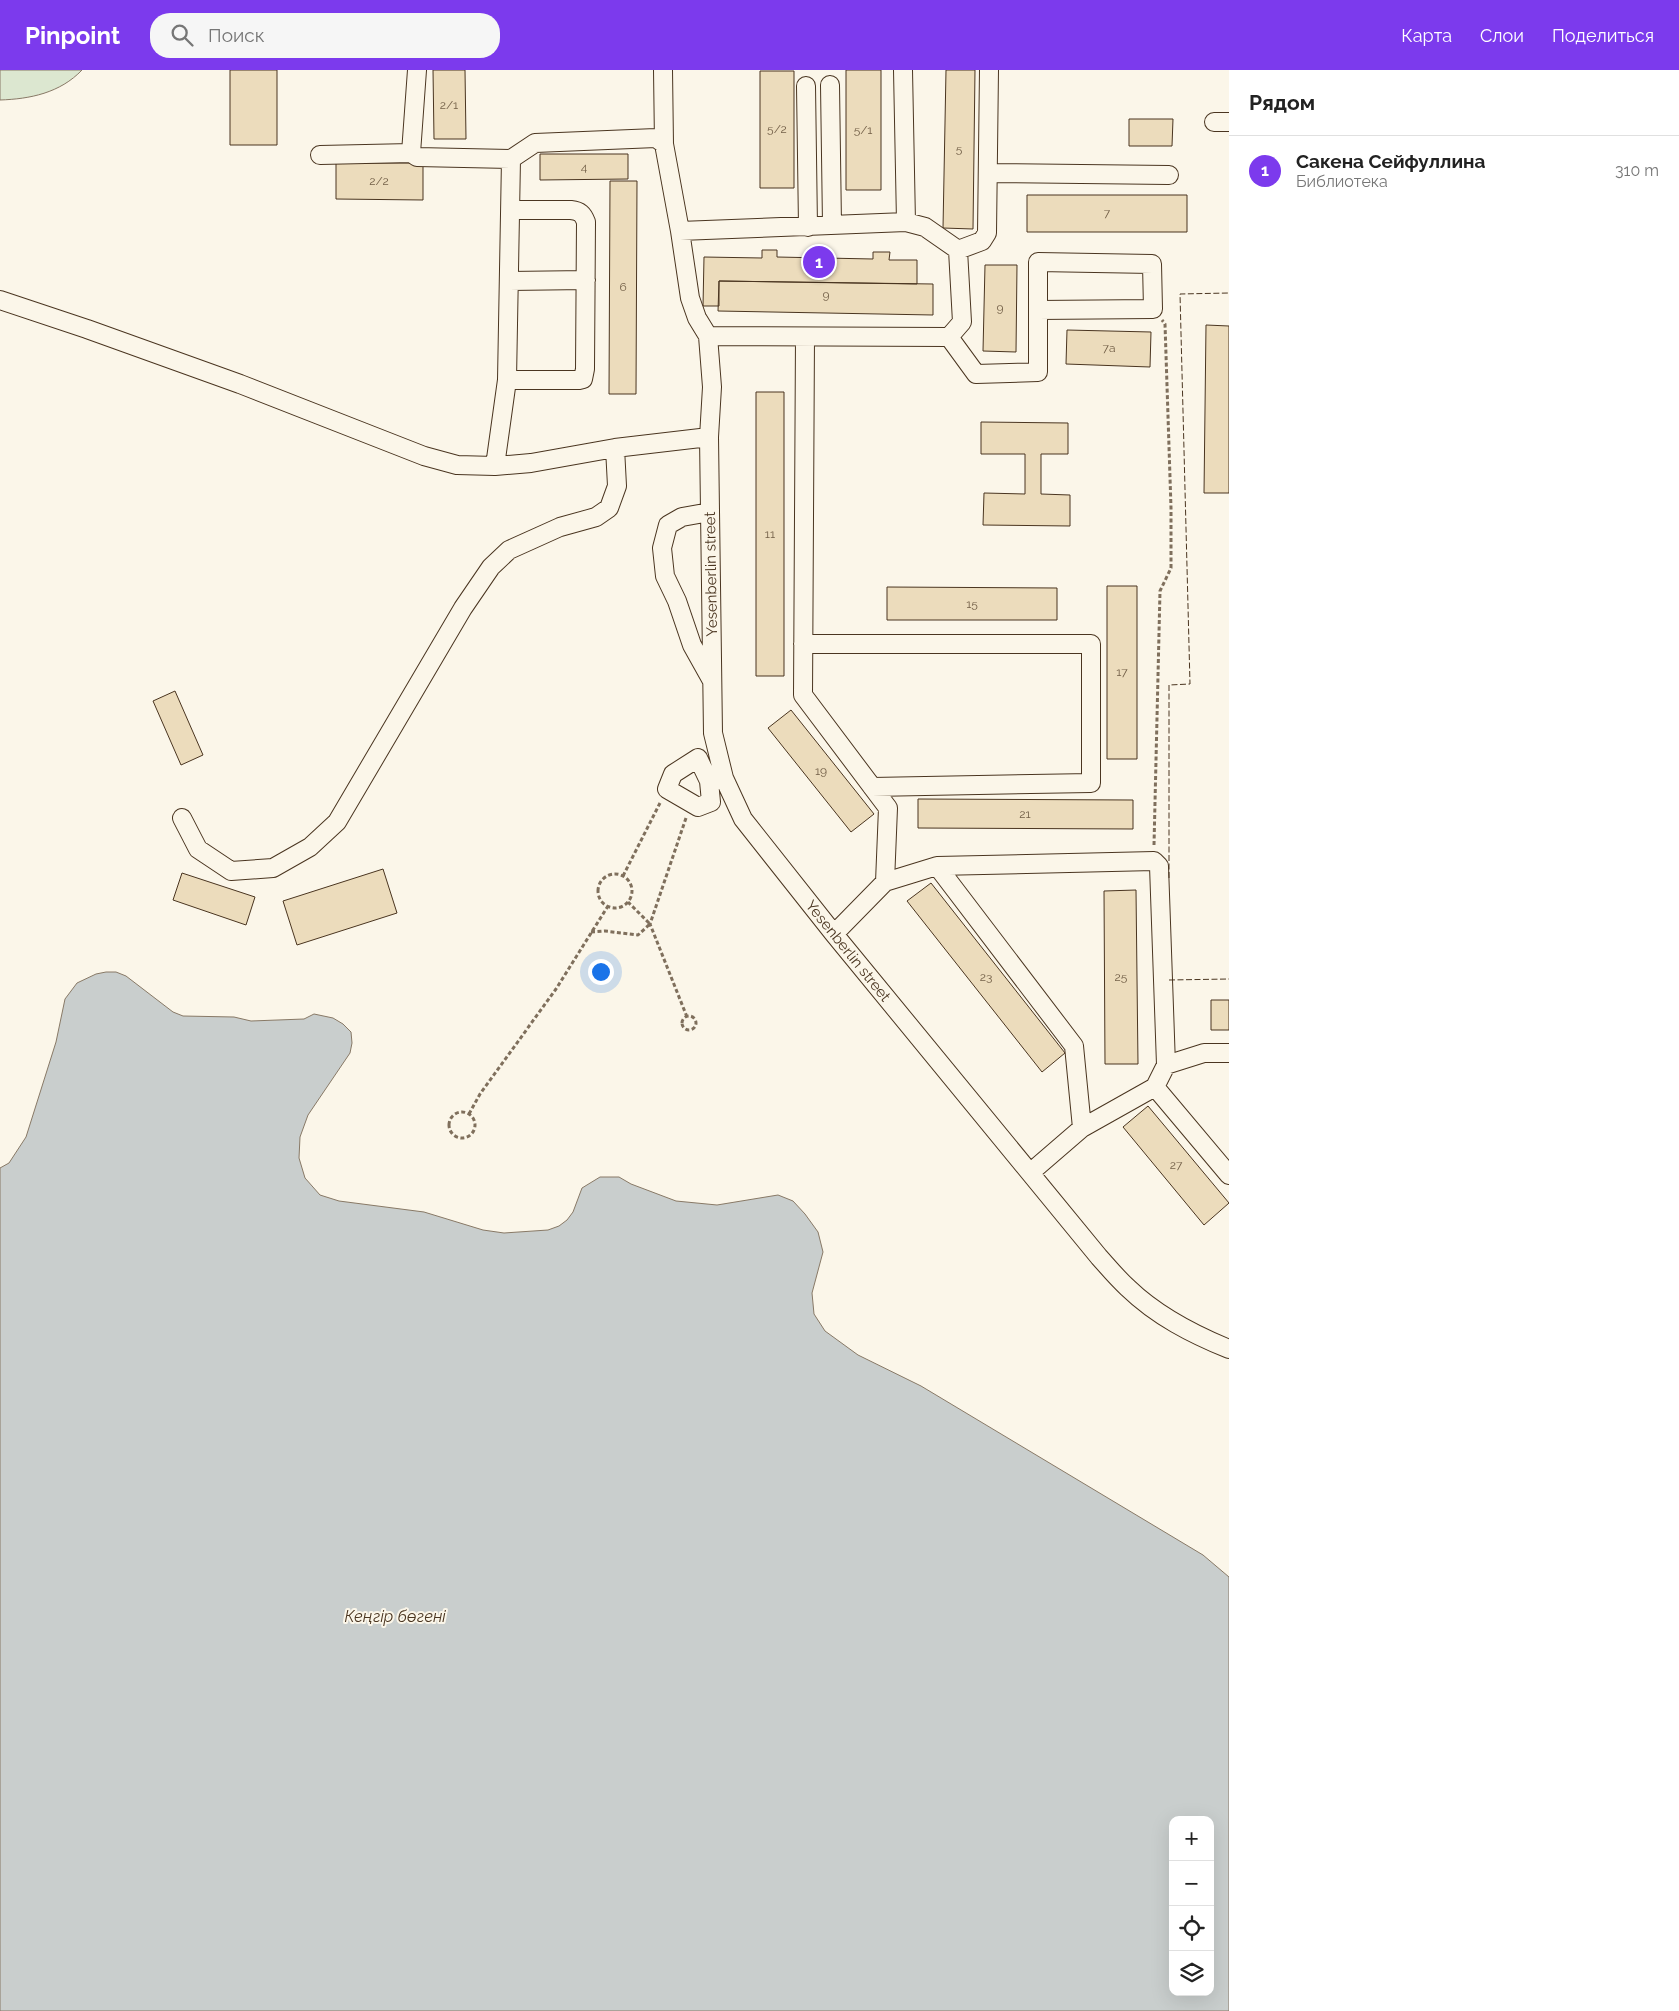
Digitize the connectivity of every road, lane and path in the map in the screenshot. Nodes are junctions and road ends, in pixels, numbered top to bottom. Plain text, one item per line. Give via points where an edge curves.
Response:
1 (416, 70) edge
2 (663, 70) edge
3 (903, 70) edge
4 (989, 70) edge
5 (830, 85) dead end
6 (806, 86) dead end
7 (664, 144) junction
8 (411, 153) junction
9 (320, 155) dead end
10 (511, 159) junction
11 (989, 173) junction
12 (1169, 176) dead end
13 (510, 210) junction
14 (906, 222) junction
15 (832, 225) junction
16 (808, 226) junction
17 (680, 231) junction
18 (958, 250) junction
19 (586, 280) junction
20 (509, 281) junction
21 (0, 300) edge
22 (1038, 310) junction
23 (1153, 310) junction
24 (708, 336) junction
25 (804, 337) junction
26 (949, 337) junction
27 (507, 380) junction
28 (708, 437) junction
29 (615, 448) junction
30 (495, 466) junction
31 (710, 512) junction
32 (803, 644) junction
33 (712, 681) junction
34 (716, 779) junction
35 (872, 787) junction
36 (668, 790) junction
37 (691, 803) junction
38 (182, 818) dead end
39 (1154, 861) junction
40 (937, 866) junction
41 (623, 876) junction
42 (885, 882) junction
43 (628, 902) junction
44 (608, 906) junction
45 (650, 924) junction
46 (591, 932) junction
47 (834, 934) junction
48 (687, 1017) junction
49 (1229, 1053) edge
50 (1166, 1065) junction
51 (1154, 1087) junction
52 (469, 1114) junction
53 (1082, 1128) junction
54 (1031, 1172) junction
55 (1229, 1175) edge
56 (1229, 1349) edge

1 - 8 street
2 - 7 street
3 - 14 street
4 - 11 street
5 - 15 street
6 - 16 street
7 - 10 street via 656,138 535,143
7 - 17 street
8 - 9 street
8 - 10 street via 417,157
10 - 13 street
11 - 12 street
11 - 18 street via 987,233 982,240
13 - 19 street via 571,210 584,215
13 - 20 street
14 - 15 street
14 - 18 street via 926,227
15 - 16 street
16 - 17 street
17 - 24 street via 690,298
18 - 26 street via 962,322
19 - 20 street
19 - 27 street via 583,379
20 - 27 street
21 - 30 street via 240,384 424,456 457,465
22 - 23 street
22 - 23 street via 1038,262 1152,264
22 - 26 street via 1038,372 976,374
23 - 39 path via 1165,324 1171,508 1171,568 1160,591
24 - 25 street
24 - 28 street, Yesenberlin street via 712,387
25 - 26 street
25 - 32 street
27 - 30 street
28 - 29 street
28 - 31 street, Yesenberlin street
29 - 30 street
29 - 38 street via 617,486 608,508 596,516 560,527 509,550 491,567 463,608 338,822 310,847 273,868 230,871 198,849
31 - 33 street, Yesenberlin street
31 - 33 street via 682,517 668,525 662,548 665,576 692,645
32 - 35 street via 803,695
32 - 35 street via 1091,644 1091,783
33 - 34 street, Yesenberlin street
34 - 36 street via 698,758 673,774
34 - 37 street via 712,802 698,807
34 - 47 street, Yesenberlin street via 743,819
35 - 42 street via 888,808
36 - 37 street
36 - 41 path
37 - 45 path
39 - 40 street
39 - 50 street via 1159,866 1160,876
40 - 42 street
40 - 53 street via 1074,1046
41 - 43 path via 632,887
41 - 44 path via 611,874 601,881 600,898
42 - 47 street
43 - 44 path via 619,907
43 - 45 path
44 - 46 path
45 - 46 path via 638,936
45 - 48 path
46 - 52 path via 556,989
47 - 54 street, Yesenberlin street
48 - 48 path via 695,1022 688,1030 682,1022
49 - 50 street via 1204,1053
50 - 51 street
51 - 53 street
51 - 55 street
52 - 52 path via 458,1112 451,1117 449,1125 455,1136 463,1138 473,1130 474,1122
53 - 54 street
54 - 56 street, Yesenberlin street via 1128,1288 1163,1316 1195,1335

